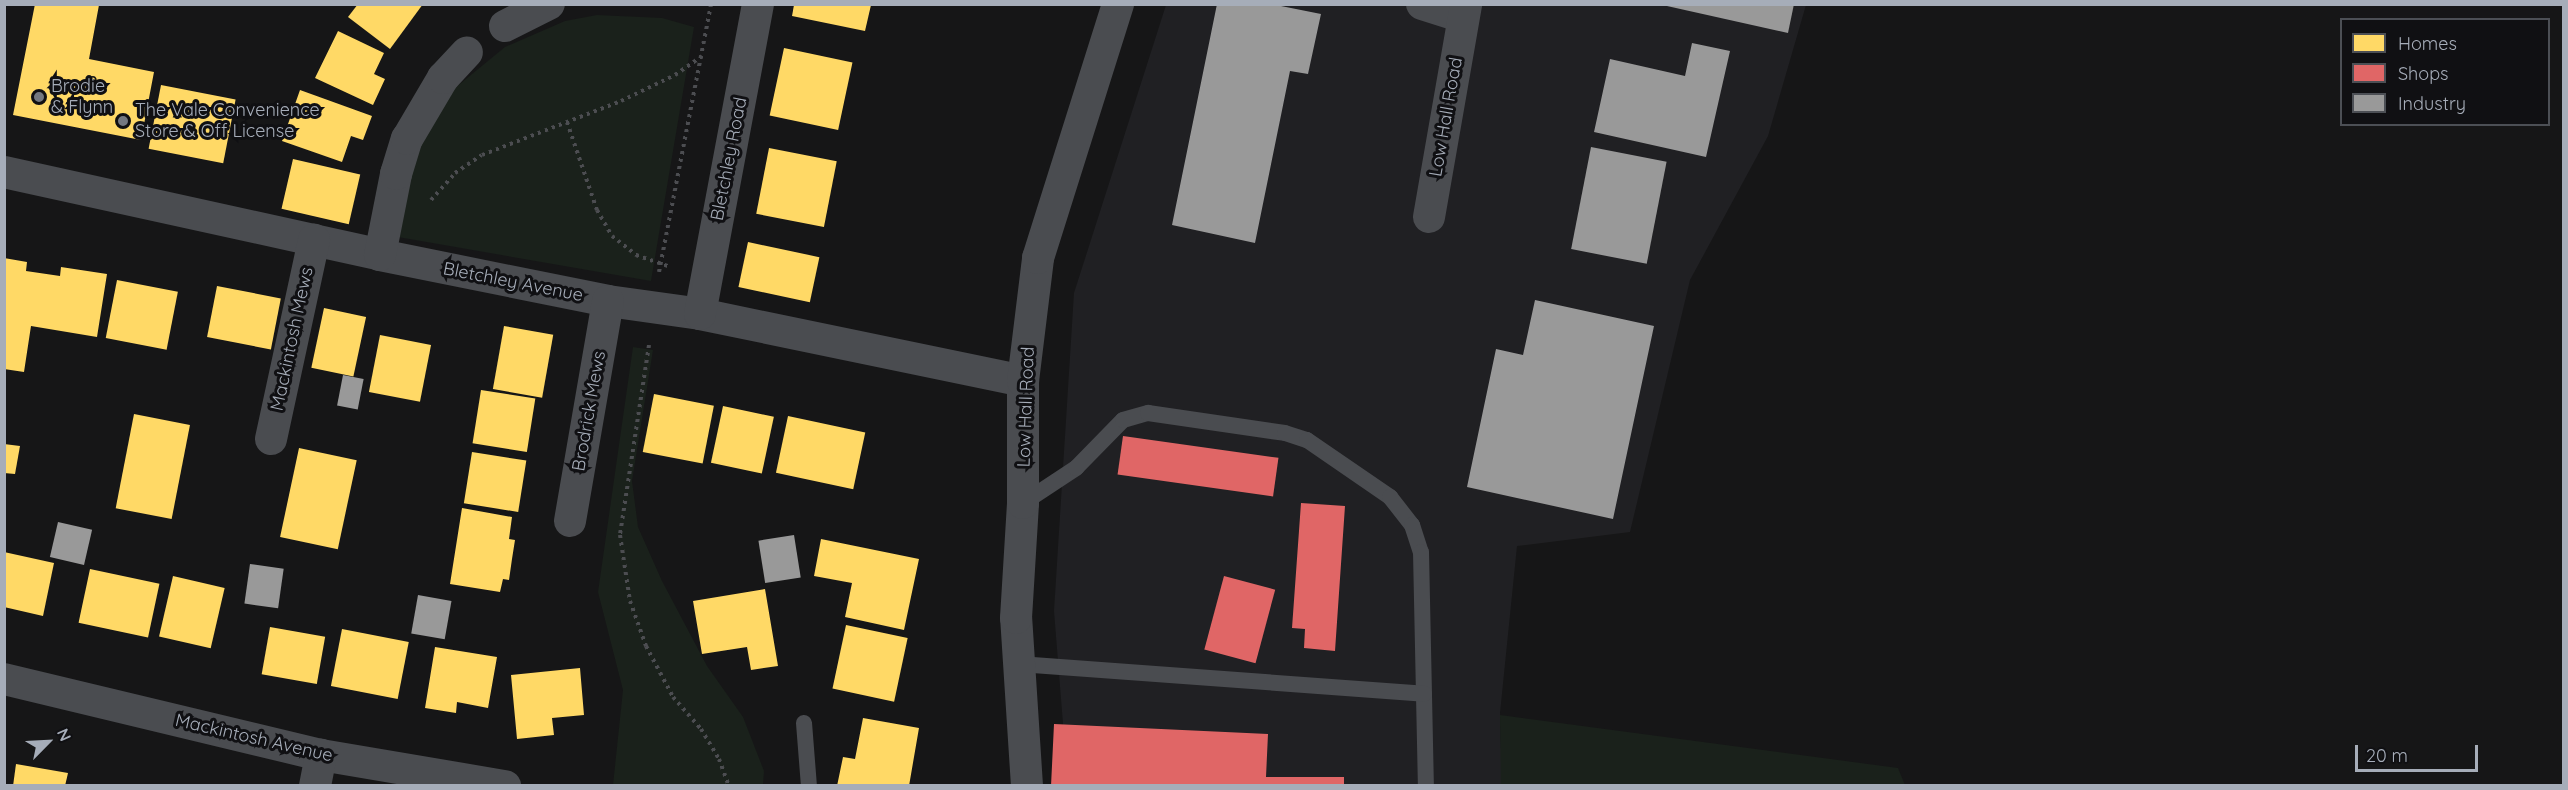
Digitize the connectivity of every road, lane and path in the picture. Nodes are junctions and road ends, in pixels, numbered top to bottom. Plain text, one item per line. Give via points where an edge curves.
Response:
1 (549, 4) edge
2 (711, 4) edge
3 (1118, 4) edge
4 (1422, 4) edge
5 (751, 6) edge
6 (1464, 11) edge
7 (505, 26) dead end
8 (467, 52) dead end
9 (702, 56) junction
10 (567, 122) junction
11 (4, 172) edge
12 (427, 205) dead end
13 (1429, 217) dead end
14 (314, 240) junction
15 (380, 255) junction
16 (660, 264) junction
17 (707, 274) junction
18 (608, 301) junction
19 (655, 307) junction
20 (700, 314) junction
21 (1023, 381) junction
22 (271, 439) dead end
23 (1023, 503) junction
24 (570, 521) dead end
25 (1019, 664) junction
26 (4, 679) edge
27 (1424, 694) junction
28 (804, 723) dead end
29 (321, 755) junction
30 (315, 786) edge
31 (505, 786) edge
32 (729, 786) edge
33 (809, 786) edge
34 (1027, 786) edge
35 (1426, 786) edge

1 - 7 street
2 - 9 path
3 - 21 street, Low Hall Road via 1038,258
4 - 6 street, Low Hall Road
5 - 17 street, Bletchley Road
6 - 13 street, Low Hall Road
8 - 15 street via 436,88 407,139
9 - 10 path via 675,75
9 - 16 path
10 - 12 path via 482,155 455,173
10 - 16 path via 597,210 612,236 636,255
11 - 14 street, Bletchley Avenue
14 - 15 street, Bletchley Avenue
14 - 22 street, Mackintosh Mews
15 - 18 street, Bletchley Avenue
16 - 17 path
16 - 19 path
17 - 20 street, Bletchley Road
18 - 19 street, Bletchley Avenue
18 - 24 street, Brodrick Mews
19 - 20 street, Bletchley Avenue
19 - 32 path via 621,546 630,601 646,646 674,697 701,729 719,759
20 - 21 street, Bletchley Avenue
21 - 23 street, Low Hall Road
23 - 25 street, Low Hall Road via 1016,618
23 - 27 lane via 1076,468 1123,420 1148,413 1285,433 1307,440 1390,496 1412,525 1421,552
25 - 27 lane
25 - 34 street, Low Hall Road
26 - 29 street, Mackintosh Avenue
27 - 35 lane
28 - 33 lane
29 - 30 street
29 - 31 street, Mackintosh Avenue

